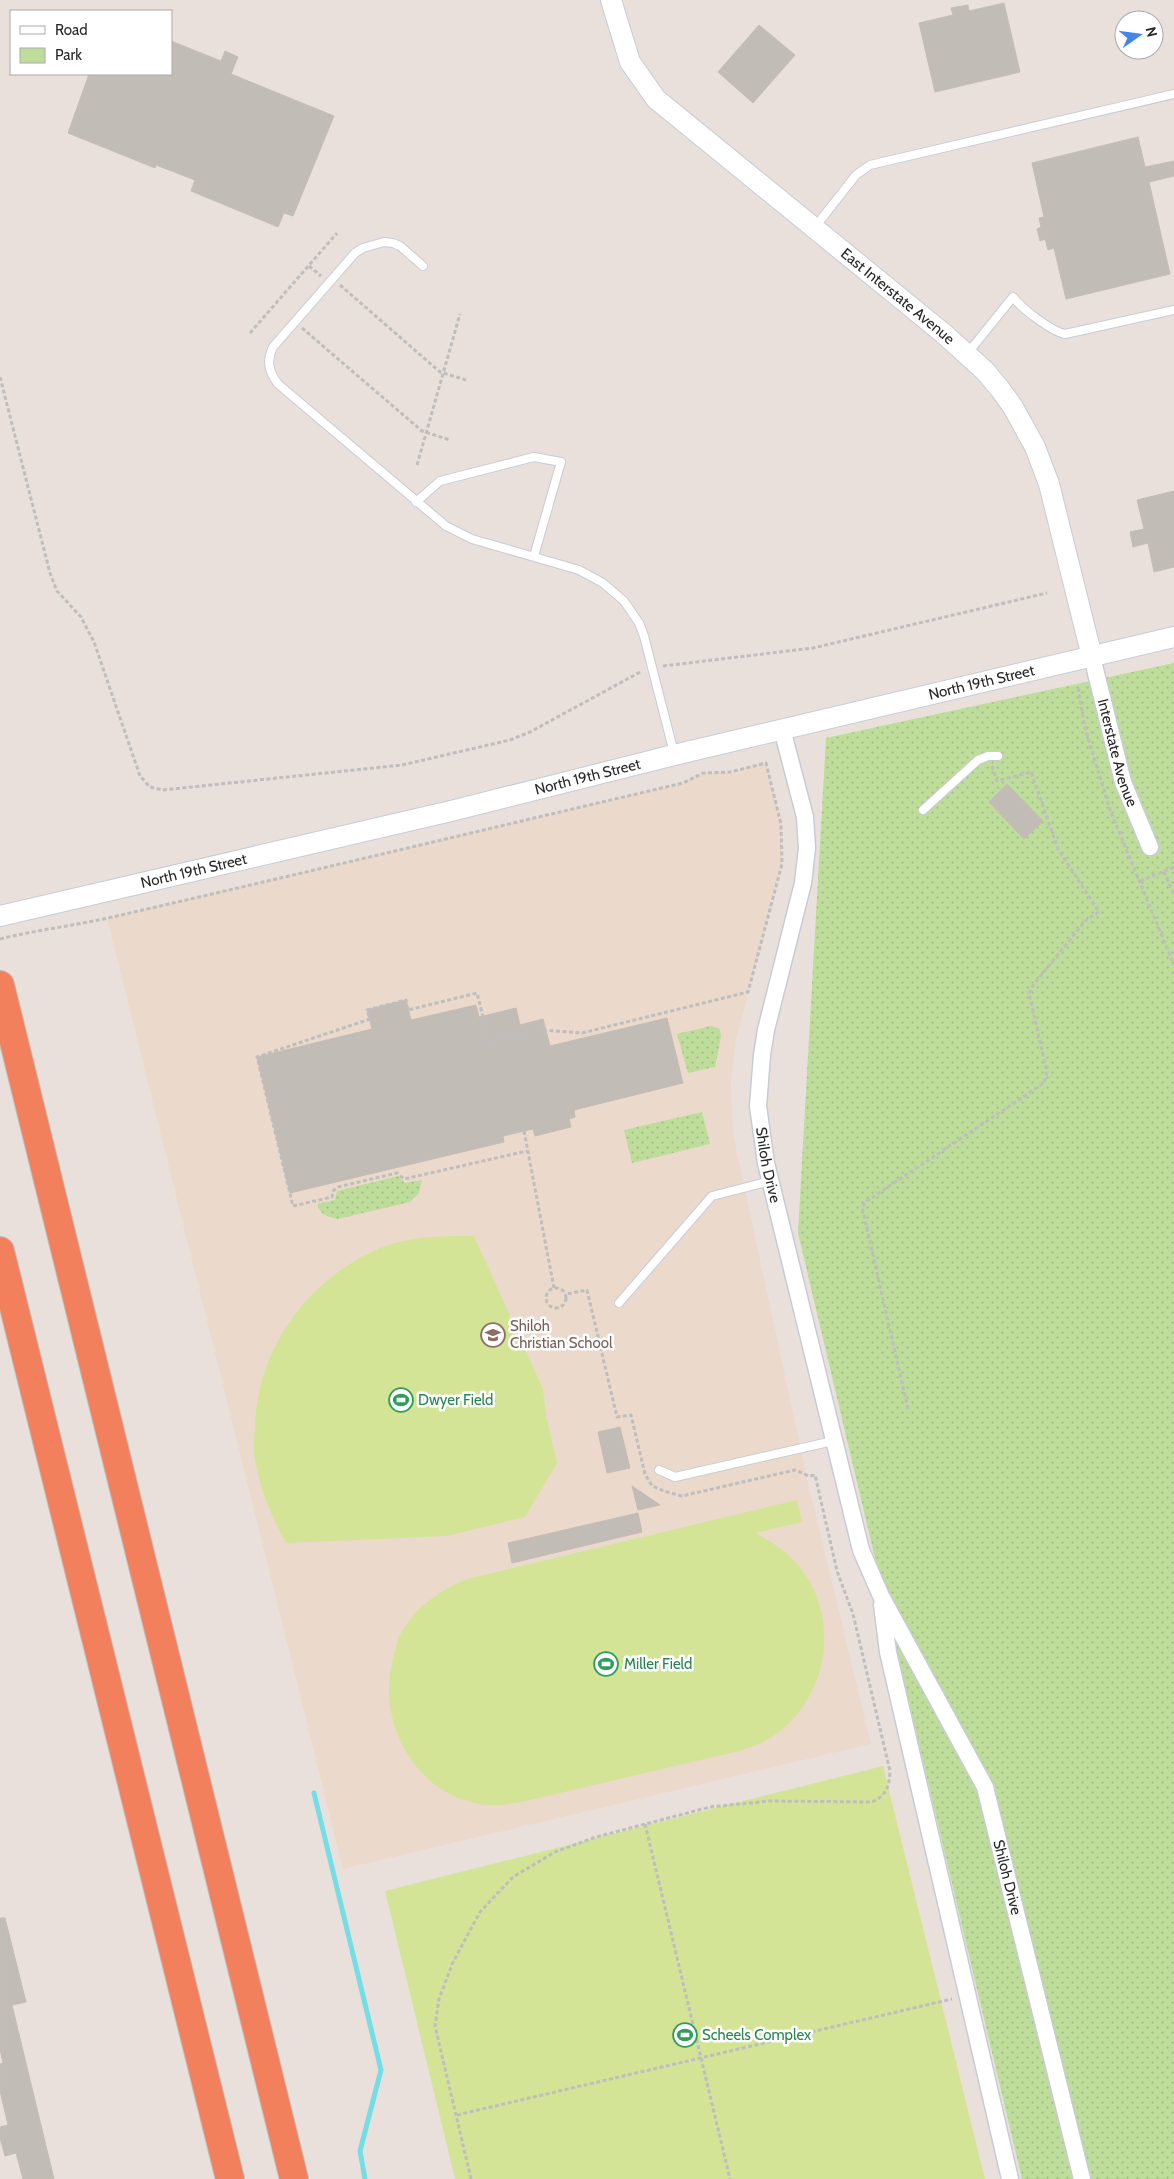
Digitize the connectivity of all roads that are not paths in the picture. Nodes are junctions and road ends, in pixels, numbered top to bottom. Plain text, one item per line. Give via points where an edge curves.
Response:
1 (611, 0) edge
2 (1174, 94) edge
3 (814, 228) junction
4 (423, 266) dead end
5 (1174, 310) edge
6 (967, 354) junction
7 (416, 502) junction
8 (534, 556) junction
9 (1174, 637) edge
10 (1092, 657) junction
11 (782, 729) junction
12 (674, 755) junction
13 (998, 756) dead end
14 (923, 810) dead end
15 (1150, 847) dead end
16 (0, 916) edge
17 (0, 985) edge
18 (770, 1181) junction
19 (0, 1251) edge
20 (619, 1303) dead end
21 (833, 1441) junction
22 (659, 1470) dead end
23 (881, 1596) junction
24 (230, 2179) edge
25 (294, 2179) edge
26 (1010, 2179) edge
27 (1082, 2179) edge

1 - 3 street, East Interstate Avenue via 620,38 630,62 650,93
2 - 3 lane via 870,166 856,175
3 - 6 street, East Interstate Avenue
4 - 7 lane via 400,246 384,242 355,253 273,347 268,365 278,384
5 - 6 lane via 1065,334 1021,306 1014,297
6 - 10 street, East Interstate Avenue via 1013,407 1035,448 1049,484
7 - 8 lane via 458,533
7 - 8 lane via 440,481 534,457 561,462
8 - 12 lane via 592,577 624,601 639,623
9 - 10 street, North 19th Street
10 - 11 street, North 19th Street
10 - 15 street, Interstate Avenue via 1123,782
11 - 12 street, North 19th Street
11 - 18 street, Shiloh Drive via 805,817 807,848 803,882 766,1030 758,1080 761,1135
12 - 16 street, North 19th Street via 451,811
13 - 14 lane via 978,760
17 - 25 highway
18 - 20 lane via 712,1196
18 - 21 street, Shiloh Drive
19 - 24 highway
21 - 22 lane via 674,1477
21 - 23 street, Shiloh Drive via 861,1550
23 - 26 street, Shiloh Drive via 890,1662
23 - 27 street, Shiloh Drive via 985,1787

